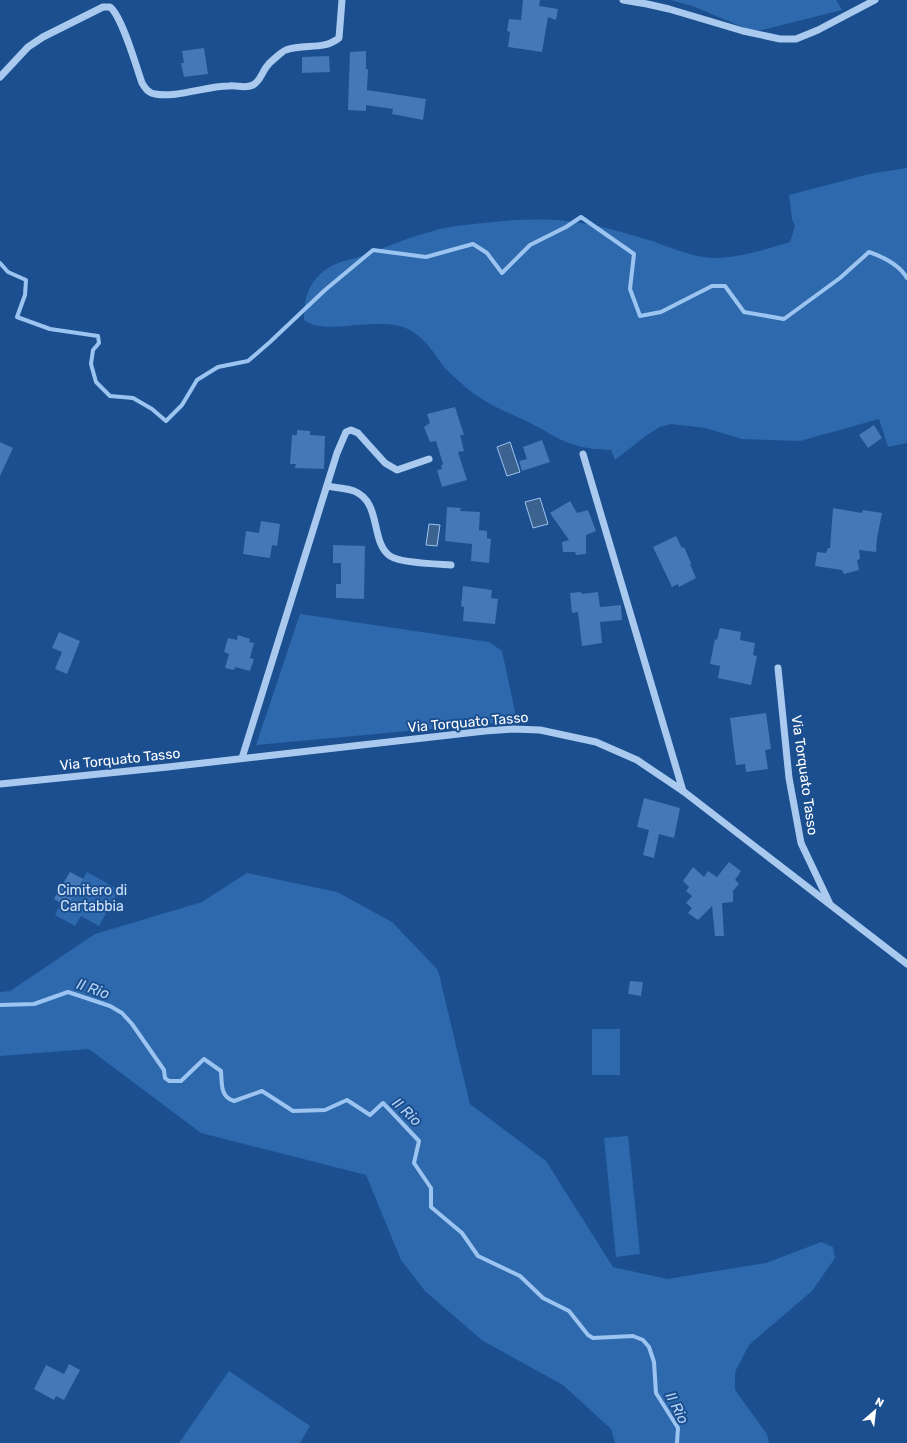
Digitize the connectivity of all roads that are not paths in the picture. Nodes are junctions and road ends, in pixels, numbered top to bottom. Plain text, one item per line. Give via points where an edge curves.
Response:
1 (342, 0) edge
2 (623, 0) edge
3 (875, 0) edge
4 (0, 77) edge
5 (583, 454) dead end
6 (429, 459) dead end
7 (327, 486) junction
8 (451, 565) dead end
9 (778, 668) dead end
10 (242, 758) junction
11 (0, 784) edge
12 (683, 791) junction
13 (830, 904) junction
14 (907, 964) edge

1 - 4 street via 339,38 322,46 285,50 267,66 259,80 247,87 229,86 169,94 155,94 147,90 142,83 120,21 110,7 43,36 28,47
2 - 3 street via 654,6 742,31 780,39 796,39
5 - 12 street
6 - 7 street via 397,470 385,463 358,433 351,430 346,432 337,452
7 - 8 street via 354,491 365,498 371,508 383,549 391,557
7 - 10 street
9 - 13 street, Via Torquato Tasso via 789,778 801,843
10 - 11 street, Via Torquato Tasso
10 - 12 street, Via Torquato Tasso via 485,731 540,730 596,742 637,760
12 - 13 street, Via Torquato Tasso
13 - 14 street, Via Torquato Tasso

